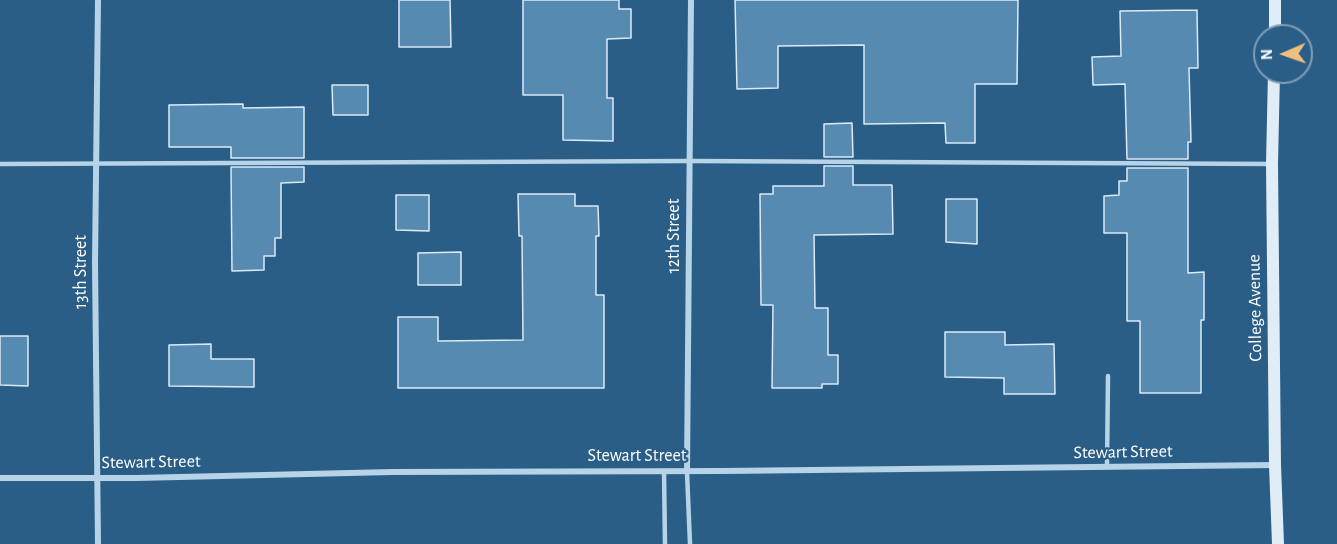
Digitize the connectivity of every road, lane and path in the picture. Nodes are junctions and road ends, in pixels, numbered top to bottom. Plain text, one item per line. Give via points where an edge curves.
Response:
1 (98, 0) edge
2 (691, 0) edge
3 (1275, 0) edge
4 (1275, 24) edge
5 (1274, 84) edge
6 (690, 161) junction
7 (0, 164) edge
8 (97, 164) junction
9 (1272, 164) junction
10 (1108, 376) dead end
11 (1275, 465) junction
12 (1107, 467) junction
13 (664, 471) junction
14 (687, 472) junction
15 (0, 478) edge
16 (97, 478) junction
17 (98, 544) edge
18 (665, 544) edge
19 (690, 544) edge
20 (1278, 544) edge

1 - 8 street, 13th Street
2 - 6 street, 12th Street
3 - 4 main road
5 - 9 main road, College Avenue
6 - 8 lane
6 - 9 lane
6 - 14 street, 12th Street
7 - 8 lane
8 - 16 street, 13th Street
9 - 11 main road, College Avenue
10 - 12 lane
11 - 12 street, Stewart Street
11 - 20 main road, College Avenue
12 - 14 street, Stewart Street
13 - 14 street, Stewart Street
13 - 16 street, Stewart Street
13 - 18 lane
14 - 19 lane
15 - 16 street, Stewart Street
16 - 17 street, 13th Street

